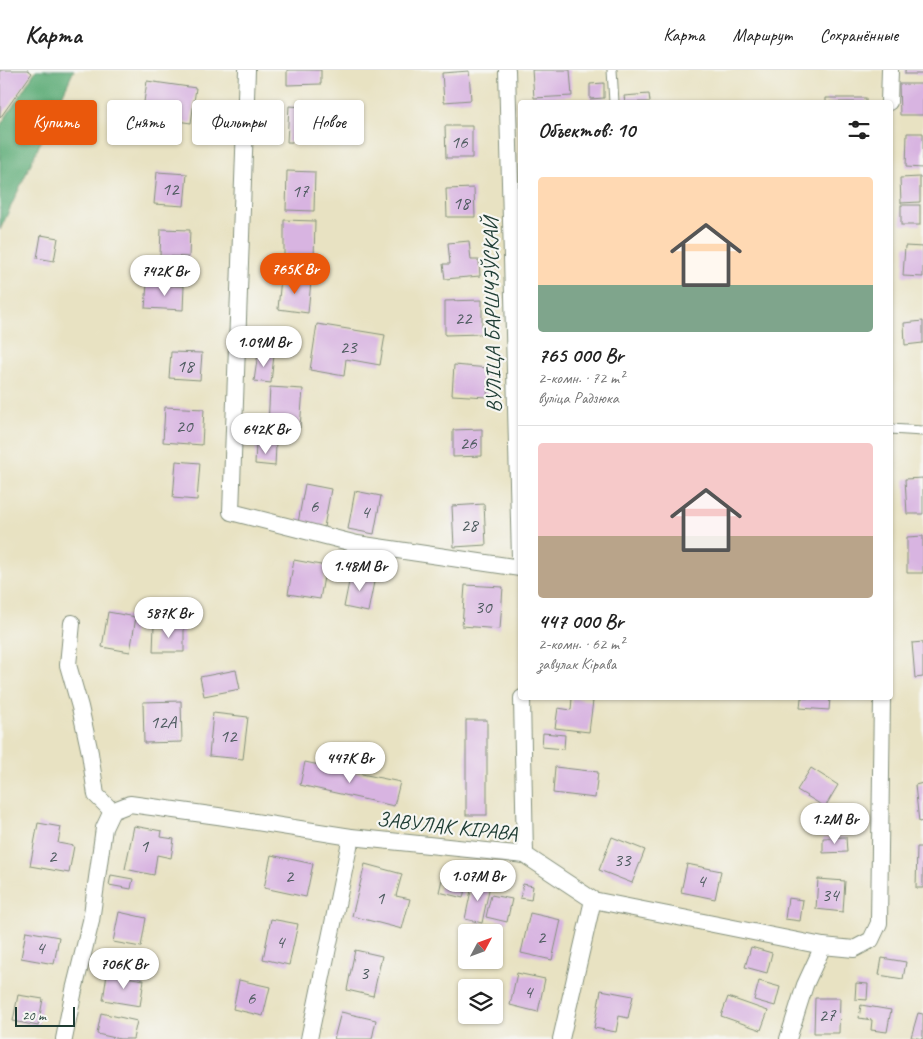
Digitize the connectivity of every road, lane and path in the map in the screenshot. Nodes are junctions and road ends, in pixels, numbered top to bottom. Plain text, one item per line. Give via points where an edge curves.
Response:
1 (247, 70) edge
2 (507, 70) edge
3 (612, 70) edge
4 (890, 70) edge
5 (614, 100) edge
6 (889, 100) edge
7 (893, 429) edge
8 (923, 431) edge
9 (518, 483) edge
10 (518, 568) edge
11 (72, 622) dead end
12 (522, 700) edge
13 (882, 700) edge
14 (112, 811) junction
15 (351, 837) junction
16 (525, 855) junction
17 (593, 900) junction
18 (823, 946) junction
19 (64, 1039) edge
20 (309, 1039) edge
21 (561, 1039) edge
22 (788, 1039) edge

1 - 10 street via 230,512 357,544
2 - 9 street, ВУЛІЦА БАРШЧЭЎСКАЙ
3 - 5 lane
4 - 6 street
7 - 8 lane
11 - 14 street via 68,665 90,753 96,795
12 - 16 street
13 - 18 street, ЗАВУЛАК КІРАВА via 879,923 871,940 854,949
14 - 15 street, ЗАВУЛАК КІРАВА via 130,804
14 - 19 street via 104,828 91,921
15 - 16 street, ЗАВУЛАК КІРАВА
15 - 20 street
16 - 17 street, ЗАВУЛАК КІРАВА
17 - 18 street, ЗАВУЛАК КІРАВА
17 - 21 street
18 - 22 street via 805,985

